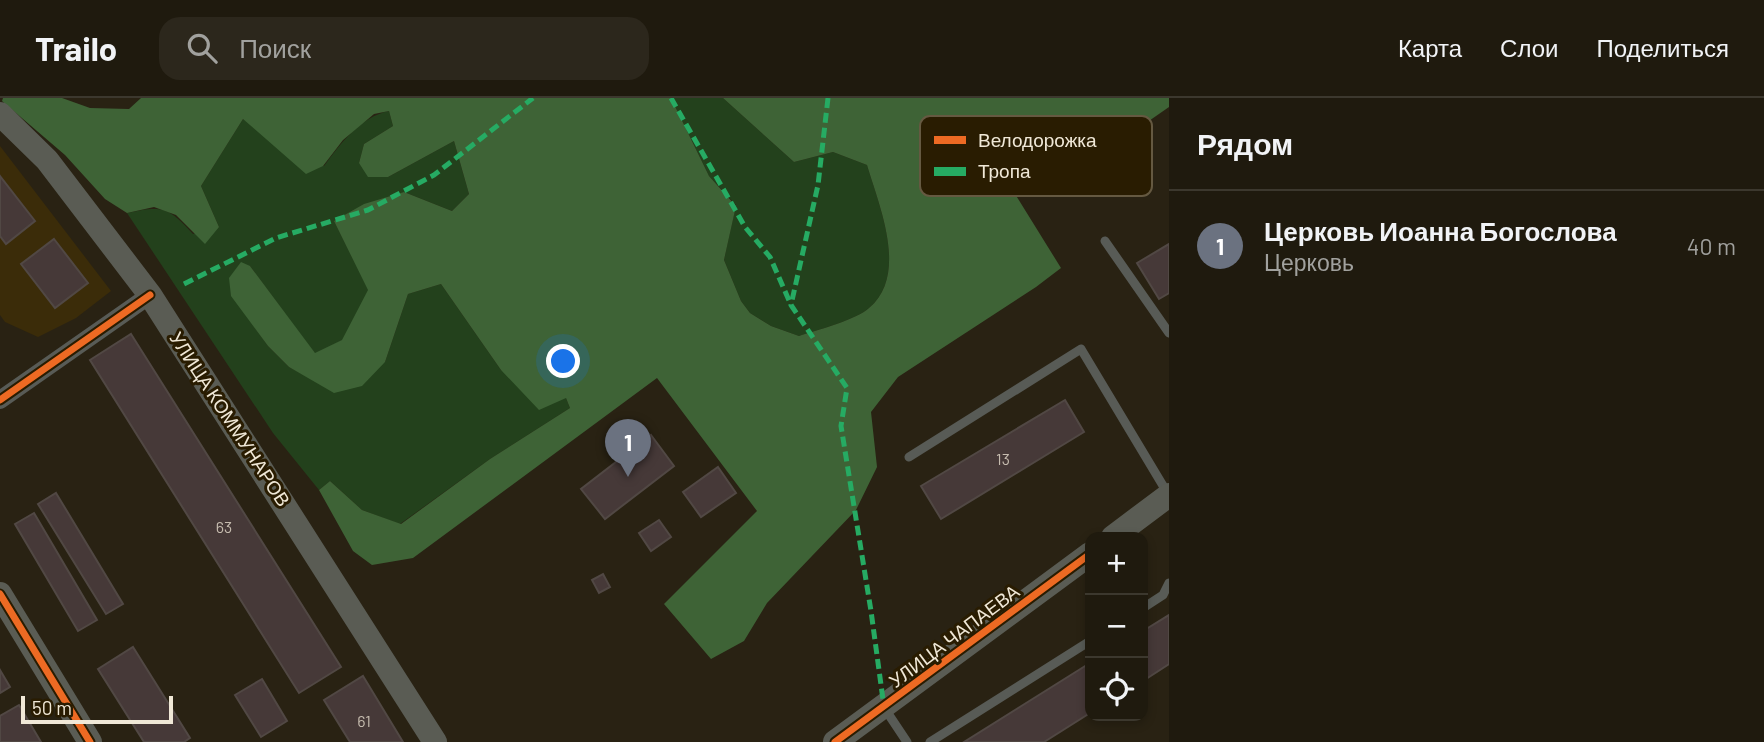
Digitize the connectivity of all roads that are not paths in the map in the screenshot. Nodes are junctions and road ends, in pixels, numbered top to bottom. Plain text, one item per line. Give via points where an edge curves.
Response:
1 (0, 114) edge
2 (1105, 241) dead end
3 (150, 295) junction
4 (1169, 333) edge
5 (0, 400) edge
6 (909, 457) dead end
7 (1169, 495) edge
8 (1119, 532) edge
9 (1085, 558) edge
10 (1169, 583) edge
11 (0, 594) edge
12 (1148, 605) edge
13 (1085, 644) edge
14 (884, 707) junction
15 (90, 742) edge
16 (435, 742) edge
17 (835, 742) edge
18 (907, 742) edge
19 (930, 742) edge

1 - 3 main road, УЛИЦА КОММУНАРОВ via 47,160
2 - 4 lane
3 - 5 street
3 - 16 main road, УЛИЦА КОММУНАРОВ
6 - 7 lane via 1082,349
7 - 8 main road
9 - 14 main road, УЛИЦА ЧАПАЕВА
10 - 12 lane via 1164,595
11 - 15 main road
13 - 19 lane
14 - 17 main road, УЛИЦА ЧАПАЕВА
14 - 18 lane

